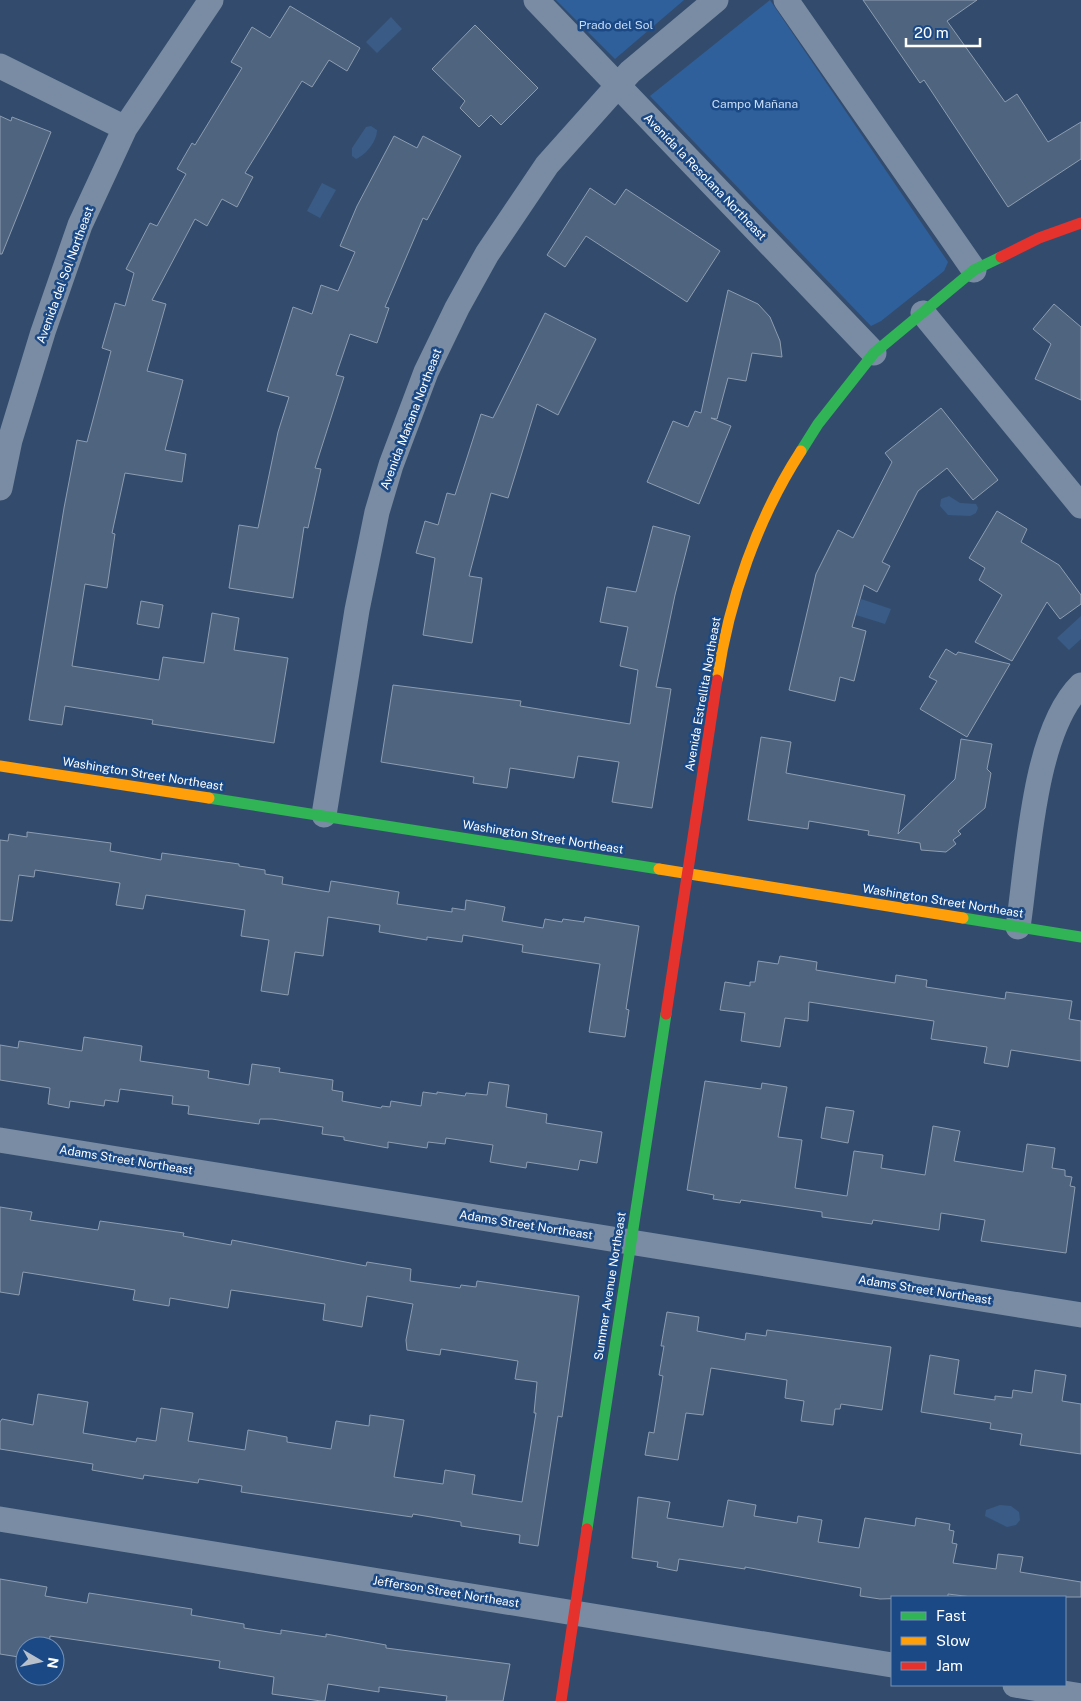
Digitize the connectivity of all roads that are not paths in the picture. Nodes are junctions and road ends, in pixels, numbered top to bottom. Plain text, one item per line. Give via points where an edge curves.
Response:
1 (211, 0) edge
2 (536, 0) edge
3 (716, 0) edge
4 (786, 0) edge
5 (0, 66) edge
6 (617, 86) junction
7 (125, 128) junction
8 (1081, 223) edge
9 (974, 270) junction
10 (923, 313) junction
11 (874, 353) junction
12 (0, 488) edge
13 (1081, 506) edge
14 (1081, 685) edge
15 (0, 766) edge
16 (324, 815) junction
17 (688, 875) junction
18 (1018, 927) junction
19 (1081, 937) edge
20 (0, 1140) edge
21 (631, 1241) junction
22 (1081, 1316) edge
23 (0, 1519) edge
24 (575, 1613) junction
25 (891, 1665) edge
26 (1021, 1686) edge
27 (1081, 1696) edge
28 (561, 1701) edge

1 - 7 street, Avenida del Sol Northeast
2 - 6 street, Avenida la Resolana Northeast
3 - 6 street, Avenida Mañana Northeast
4 - 9 street
5 - 7 street
6 - 11 street, Avenida la Resolana Northeast
6 - 16 street, Avenida Mañana Northeast via 548,165 487,254 426,372 377,512 357,610
7 - 12 street, Avenida del Sol Northeast via 80,225 10,440
8 - 9 street, Avenida Estrellita Northeast via 1039,238
9 - 10 street, Avenida Estrellita Northeast
10 - 11 street, Avenida Estrellita Northeast
10 - 13 street
11 - 17 street, Avenida Estrellita Northeast via 818,424 785,475 756,537 734,599 719,668
14 - 18 street via 1071,696 1051,735 1036,801
15 - 16 street, Washington Street Northeast
16 - 17 street, Washington Street Northeast
17 - 18 street, Washington Street Northeast
17 - 21 street, Summer Avenue Northeast
18 - 19 street, Washington Street Northeast
20 - 21 street, Adams Street Northeast
21 - 22 street, Adams Street Northeast
21 - 24 street, Summer Avenue Northeast
23 - 24 street, Jefferson Street Northeast
24 - 25 street, Jefferson Street Northeast
24 - 28 street, Summer Avenue Northeast
26 - 27 street

